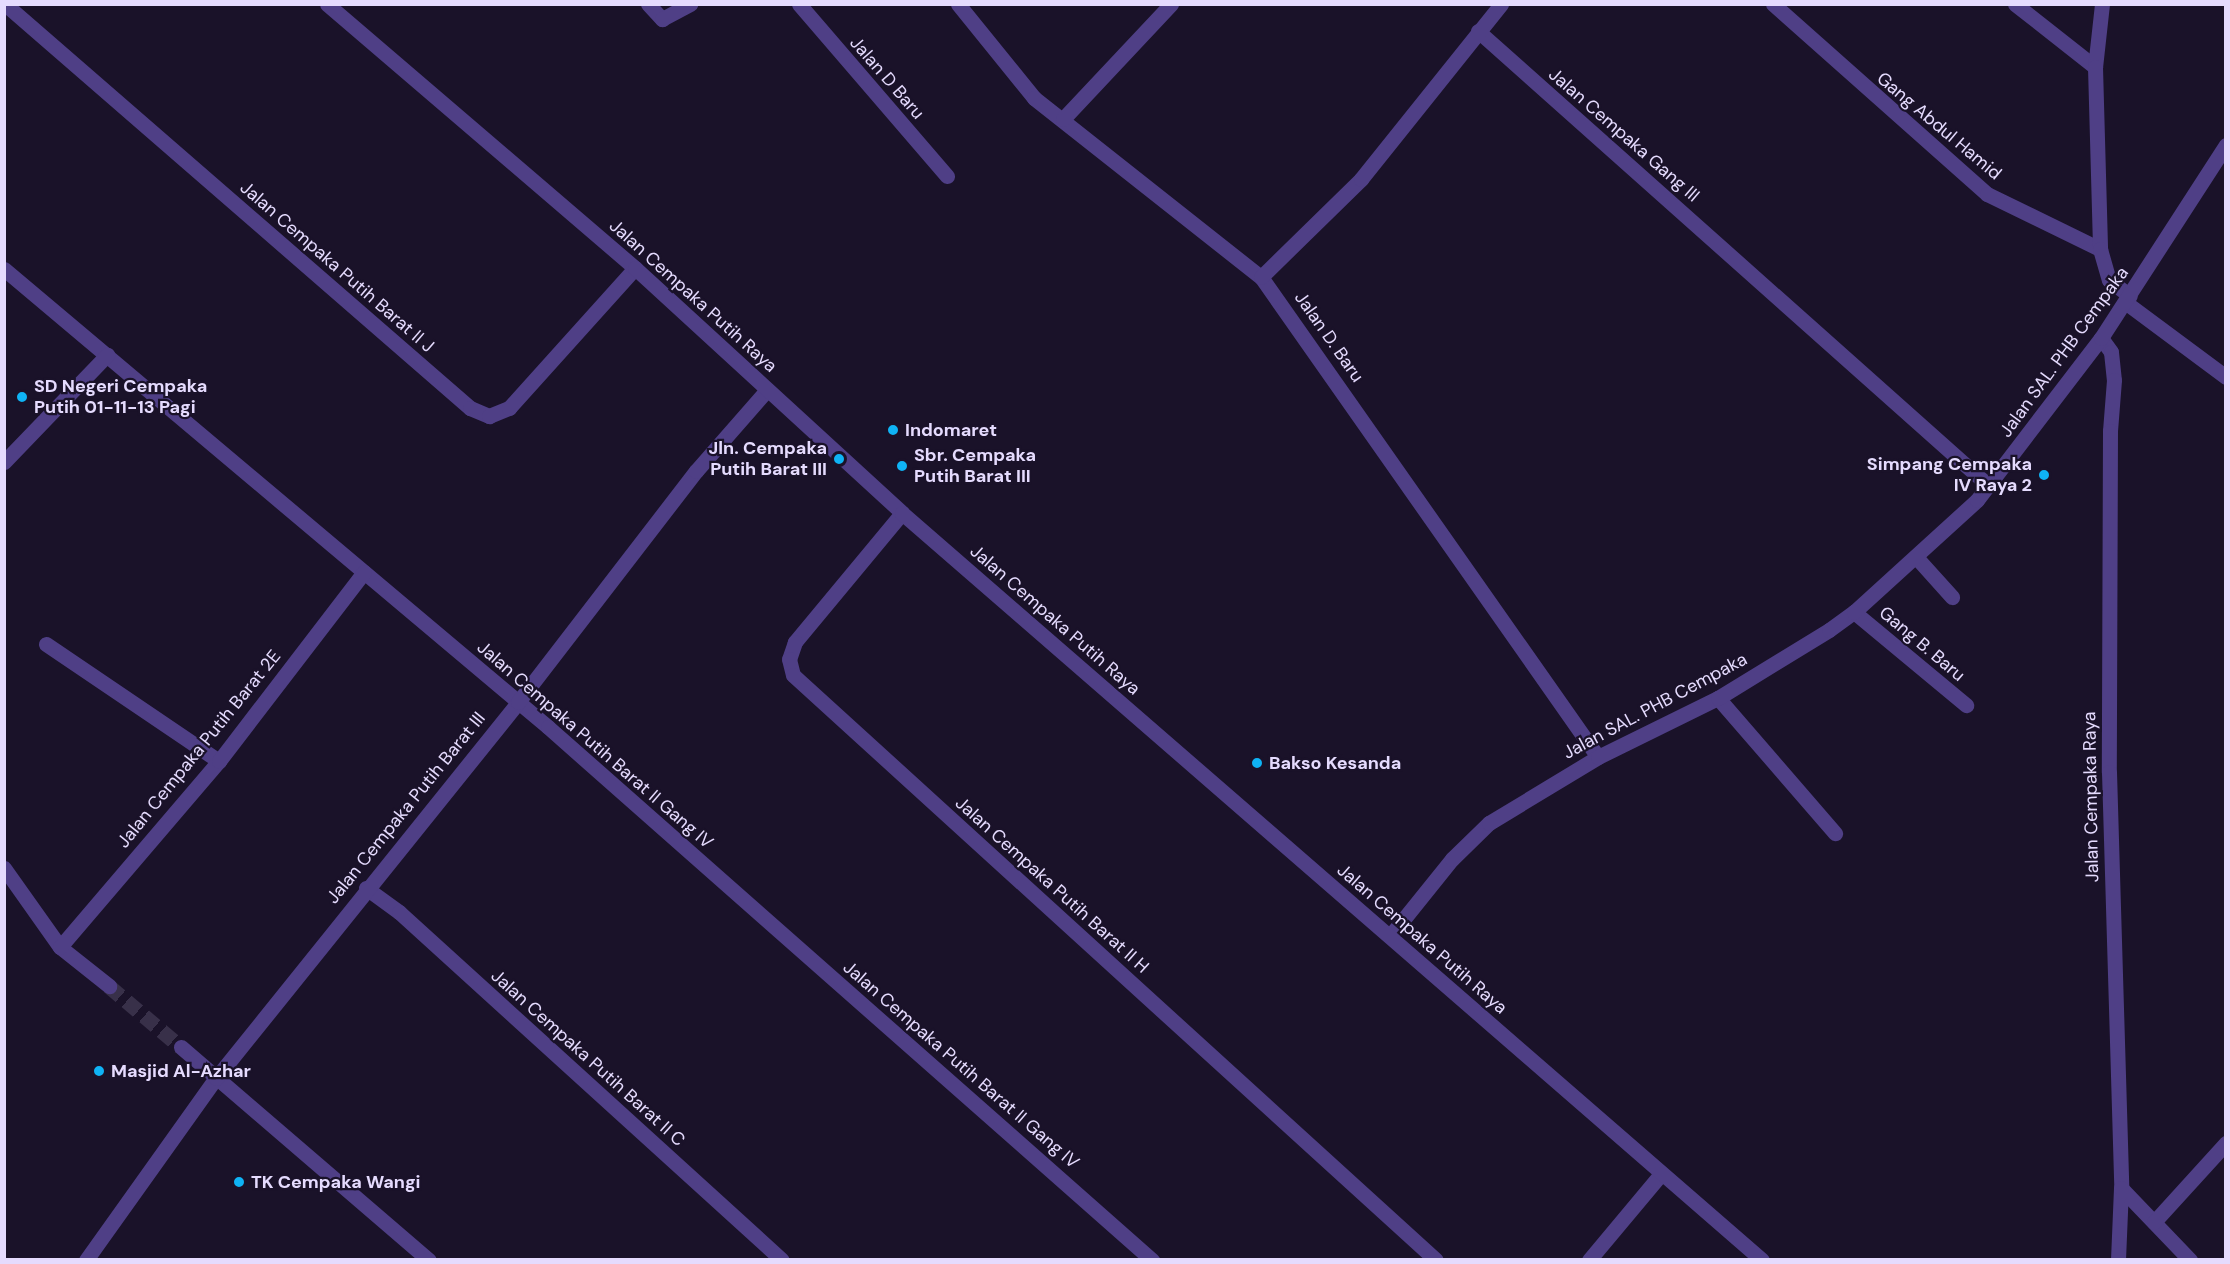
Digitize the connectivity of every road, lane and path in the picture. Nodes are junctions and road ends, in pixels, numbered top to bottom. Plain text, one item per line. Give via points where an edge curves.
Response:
1 (4, 4) edge
2 (327, 4) edge
3 (648, 4) edge
4 (690, 4) edge
5 (799, 4) edge
6 (958, 4) edge
7 (1170, 4) edge
8 (1501, 4) edge
9 (1773, 4) edge
10 (2015, 4) edge
11 (2102, 4) edge
12 (1478, 31) junction
13 (2095, 67) junction
14 (1063, 118) junction
15 (2226, 145) edge
16 (946, 176) dead end
17 (2100, 249) junction
18 (635, 268) junction
19 (4, 269) edge
20 (1261, 276) junction
21 (2128, 299) junction
22 (2101, 338) junction
23 (108, 355) junction
24 (2226, 377) edge
25 (767, 390) junction
26 (4, 462) edge
27 (1989, 486) junction
28 (902, 513) junction
29 (1916, 557) junction
30 (364, 572) junction
31 (1952, 597) dead end
32 (1854, 612) junction
33 (46, 644) dead end
34 (1718, 698) junction
35 (518, 702) junction
36 (1966, 705) dead end
37 (1598, 757) junction
38 (219, 761) junction
39 (1835, 833) dead end
40 (4, 868) edge
41 (366, 888) junction
42 (1390, 936) junction
43 (60, 947) junction
44 (109, 986) tunnel mouth
45 (181, 1047) tunnel mouth
46 (216, 1078) junction
47 (2226, 1143) edge
48 (1661, 1174) junction
49 (2121, 1188) junction
50 (2154, 1222) junction
51 (86, 1260) edge
52 (429, 1260) edge
53 (782, 1260) edge
54 (1152, 1260) edge
55 (1436, 1260) edge
56 (1589, 1260) edge
57 (1762, 1260) edge
58 (2118, 1260) edge
59 (2190, 1260) edge

1 - 18 street, Jalan Cempaka Putih Barat II J via 470,408 489,416 508,408
2 - 18 street, Jalan Cempaka Putih Raya
3 - 4 street via 662,19
5 - 16 street, Jalan D Baru
6 - 14 street, Jalan D. Baru via 1034,98
7 - 14 street
8 - 12 street
9 - 17 street, Gang Abdul Hamid via 1987,194
10 - 13 street
11 - 13 street
12 - 20 street via 1361,179
12 - 27 street, Jalan Cempaka Gang III
13 - 17 street
14 - 20 street, Jalan D. Baru
15 - 21 street, Jalan SAL. PHB Cempaka
17 - 21 street via 2109,280
18 - 25 street, Jalan Cempaka Putih Raya
19 - 23 street, Jalan Cempaka Putih Barat II Gang IV
20 - 37 street, Jalan D. Baru
21 - 22 street, Jalan SAL. PHB Cempaka
21 - 24 street
22 - 27 street, Jalan SAL. PHB Cempaka
22 - 49 street, Jalan Cempaka Raya via 2111,352 2114,366 2110,443 2109,772
23 - 26 street
23 - 30 street, Jalan Cempaka Putih Barat II Gang IV
25 - 28 street, Jalan Cempaka Putih Raya
25 - 35 street, Jalan Cempaka Putih Barat III via 696,471
27 - 29 street, Jalan SAL. PHB Cempaka
28 - 42 street, Jalan Cempaka Putih Raya
28 - 55 street, Jalan Cempaka Putih Barat II H via 795,642 789,660 793,675
29 - 31 street
29 - 32 street, Jalan SAL. PHB Cempaka
30 - 35 street, Jalan Cempaka Putih Barat II Gang IV
30 - 38 street, Jalan Cempaka Putih Barat 2E
32 - 34 street, Jalan SAL. PHB Cempaka
32 - 36 street, Gang B. Baru
33 - 38 street
34 - 37 street, Jalan SAL. PHB Cempaka
34 - 39 street
35 - 41 street, Jalan Cempaka Putih Barat III
35 - 54 street, Jalan Cempaka Putih Barat II Gang IV
37 - 42 street, Jalan SAL. PHB Cempaka via 1489,823 1452,859
38 - 43 street, Jalan Cempaka Putih Barat 2E
40 - 43 street
41 - 46 street, Jalan Cempaka Putih Barat III
41 - 53 street, Jalan Cempaka Putih Barat II C via 399,912
42 - 48 street, Jalan Cempaka Putih Raya
43 - 44 street
45 - 46 street
46 - 51 street, Jalan Cempaka Putih Barat III
46 - 52 street
47 - 50 street
48 - 56 street
48 - 57 street, Jalan Cempaka Putih Raya
49 - 50 street
49 - 58 street, Jalan Cempaka Raya
50 - 59 street

